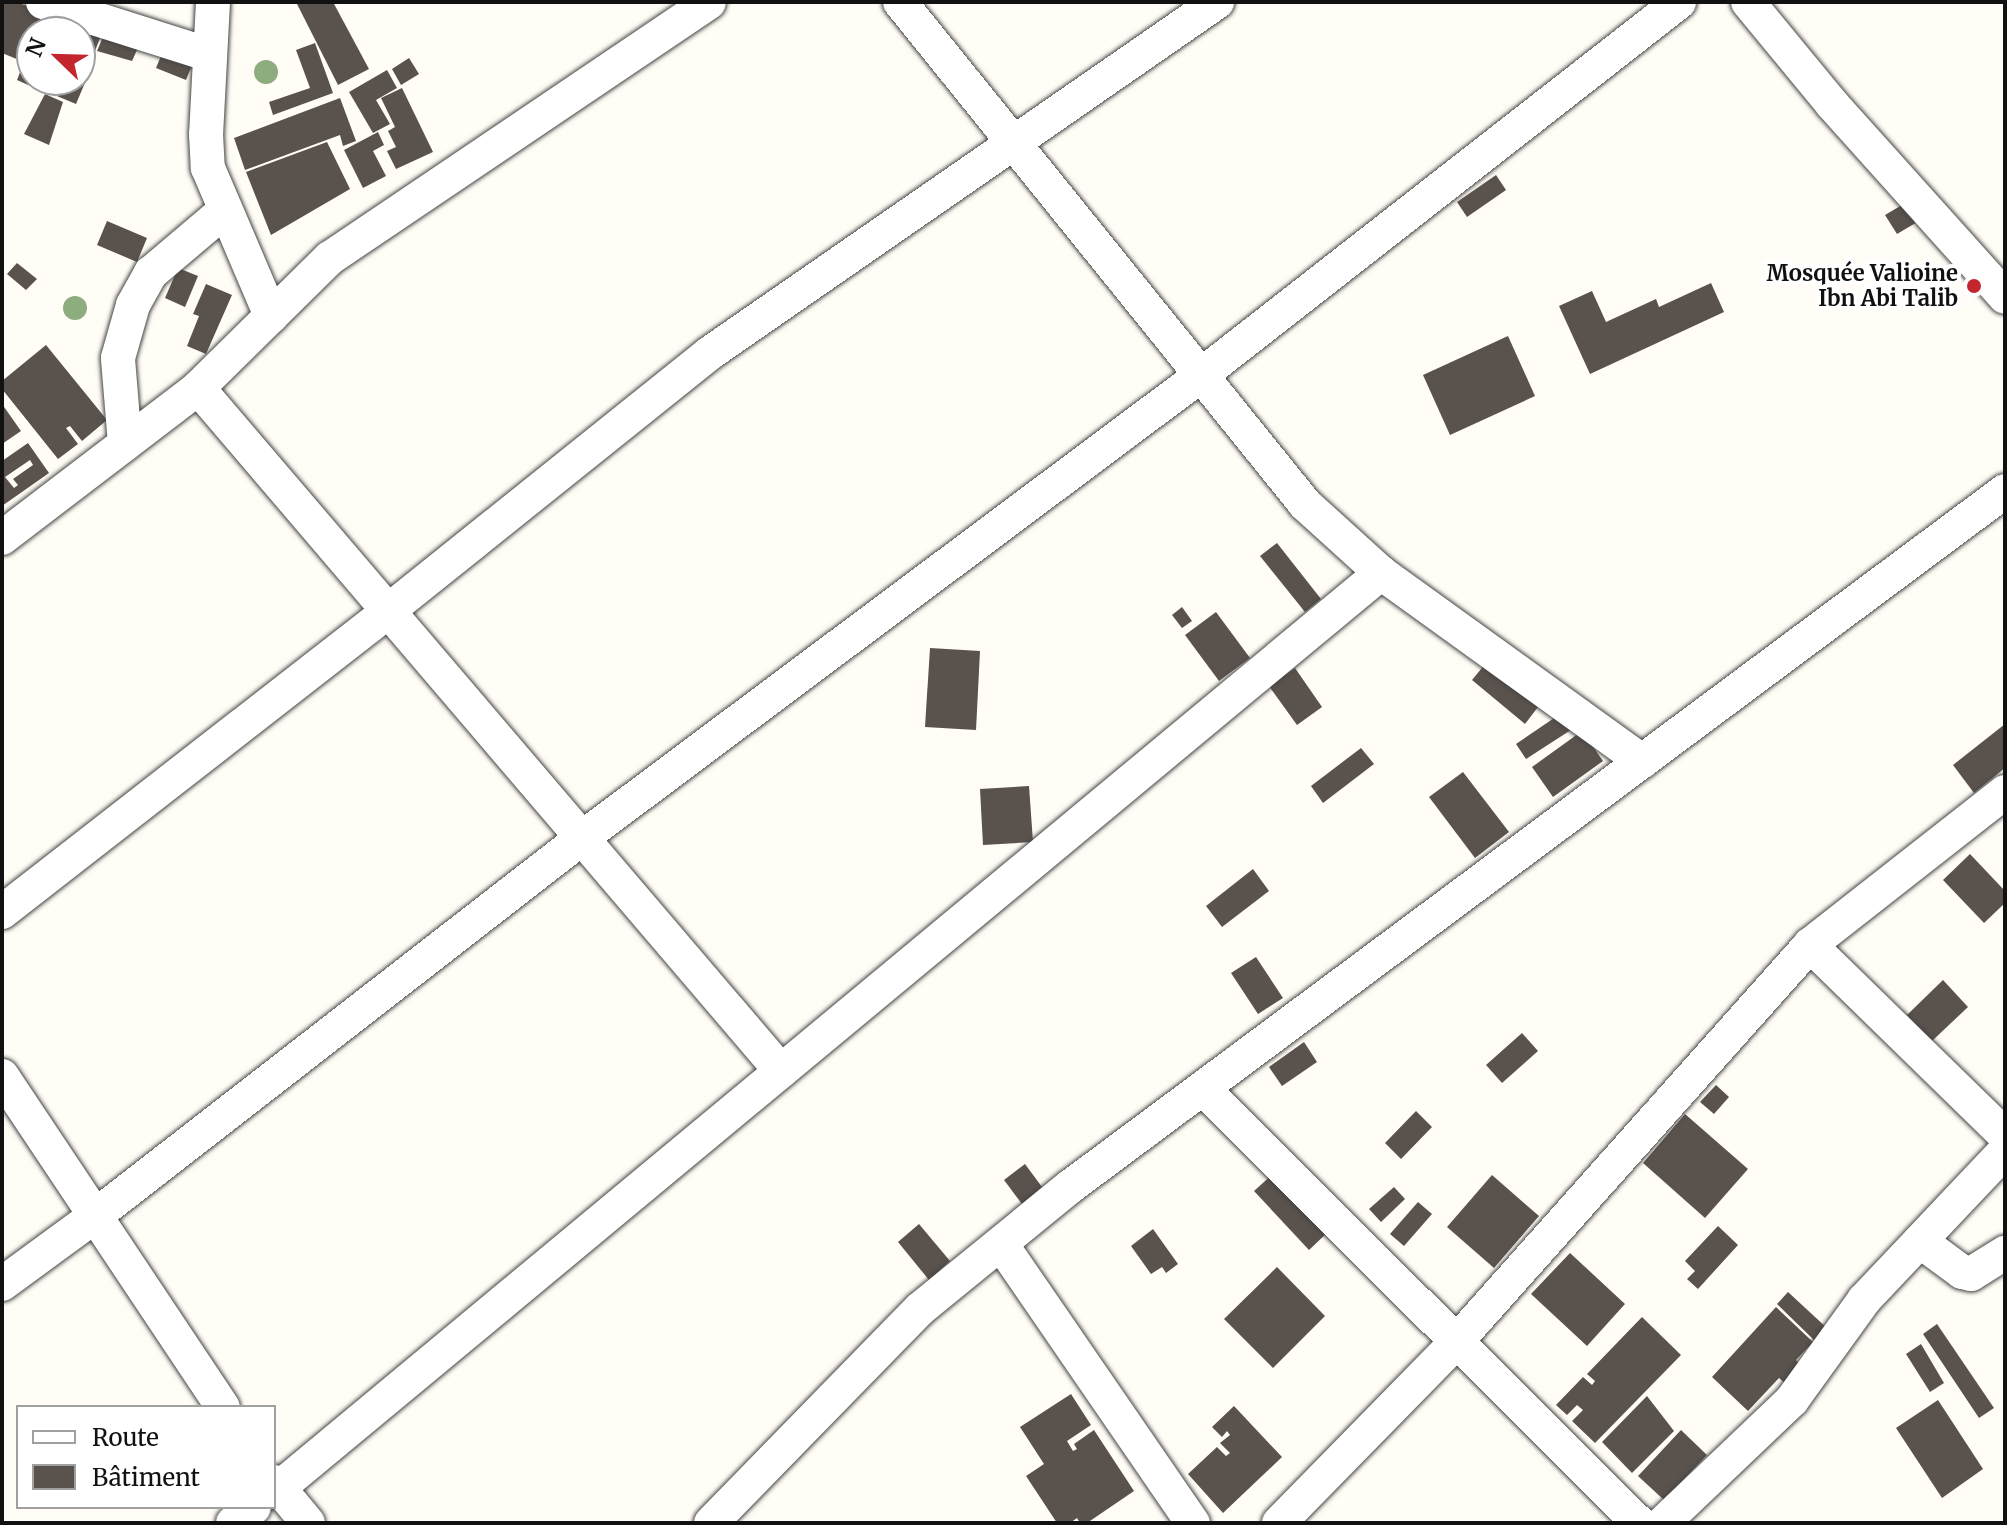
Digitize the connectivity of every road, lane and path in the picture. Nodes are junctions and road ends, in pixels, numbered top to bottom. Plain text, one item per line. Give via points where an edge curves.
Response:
1 (43, 2) edge
2 (213, 2) edge
3 (709, 2) edge
4 (900, 2) edge
5 (1217, 2) edge
6 (1679, 2) edge
7 (1748, 2) edge
8 (210, 55) junction
9 (1013, 143) junction
10 (224, 211) junction
11 (2005, 297) edge
12 (271, 316) junction
13 (1200, 376) junction
14 (198, 388) junction
15 (125, 444) junction
16 (2005, 491) edge
17 (2, 538) edge
18 (1381, 573) junction
19 (388, 611) junction
20 (1642, 761) junction
21 (2005, 792) edge
22 (582, 838) junction
23 (2, 912) edge
24 (1810, 945) junction
25 (781, 1071) junction
26 (2, 1076) edge
27 (1204, 1090) junction
28 (2005, 1135) edge
29 (2005, 1151) edge
30 (95, 1216) junction
31 (1920, 1241) junction
32 (1001, 1244) junction
33 (2005, 1253) edge
34 (2, 1284) edge
35 (1456, 1342) junction
36 (222, 1405) edge
37 (276, 1487) edge
38 (276, 1497) edge
39 (250, 1509) edge
40 (233, 1523) edge
41 (308, 1523) edge
42 (711, 1523) edge
43 (1193, 1523) edge
44 (1279, 1523) edge
45 (1639, 1523) edge
46 (1663, 1523) edge

1 - 8 street
2 - 8 street
3 - 12 street via 330,258
4 - 9 street
5 - 9 street
6 - 13 street
7 - 11 street
8 - 10 street via 208,168
9 - 13 street
9 - 19 street via 710,353
10 - 12 street
10 - 15 street via 151,273 133,305 118,358
12 - 14 street
13 - 18 street via 1305,504
13 - 22 street
14 - 15 street
14 - 19 street
15 - 17 street
16 - 20 street
18 - 20 street
18 - 25 street
19 - 22 street
19 - 23 street
20 - 27 street
21 - 24 street
22 - 25 street
22 - 30 street
24 - 28 street
24 - 35 street
25 - 37 street
26 - 30 street
27 - 32 street
27 - 35 street
29 - 31 street
30 - 34 street
30 - 36 street
31 - 33 street via 1971,1274
31 - 46 street via 1864,1300 1792,1400
32 - 42 street via 920,1309
32 - 43 street
35 - 44 street
35 - 45 street
38 - 41 street
39 - 40 street

